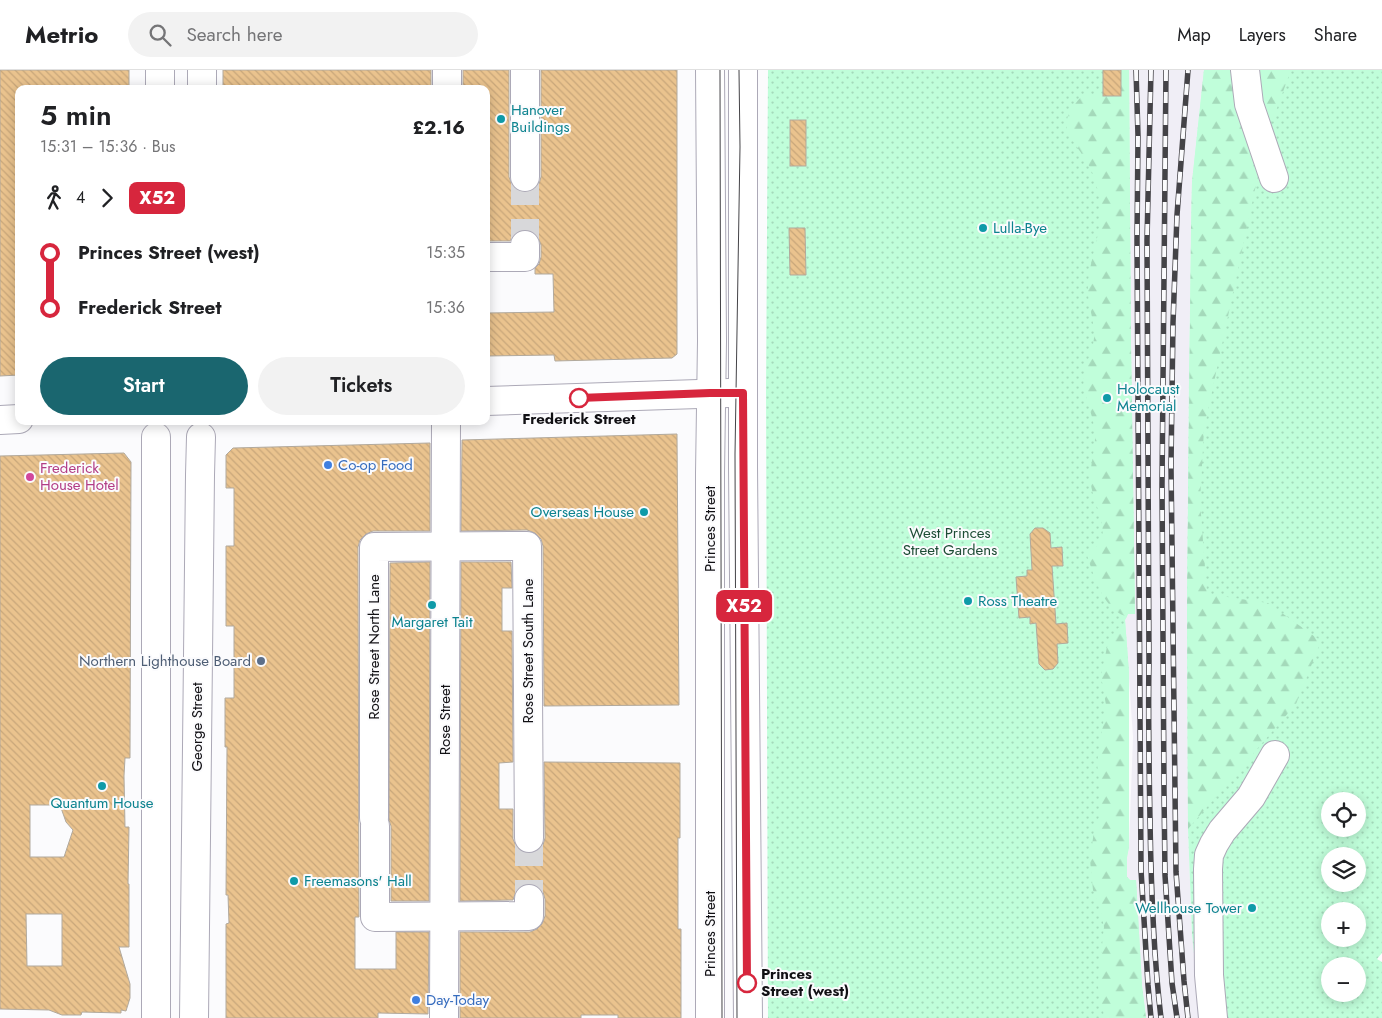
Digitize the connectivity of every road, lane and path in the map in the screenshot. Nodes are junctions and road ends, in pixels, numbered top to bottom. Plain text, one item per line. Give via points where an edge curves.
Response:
1 (160, 70) edge
2 (202, 70) edge
3 (447, 70) edge
4 (524, 70) edge
5 (710, 70) edge
6 (743, 70) edge
7 (1245, 70) edge
8 (160, 85) edge
9 (202, 85) edge
10 (447, 85) edge
11 (525, 177) tunnel mouth
12 (1274, 178) dead end
13 (525, 245) dead end
14 (490, 257) edge
15 (710, 393) junction
16 (743, 393) junction
17 (490, 401) edge
18 (15, 419) edge
19 (0, 420) edge
20 (446, 425) edge
21 (151, 429) edge
22 (206, 429) edge
23 (446, 546) junction
24 (1275, 755) dead end
25 (529, 838) tunnel mouth
26 (529, 899) tunnel mouth
27 (445, 917) junction
28 (156, 1018) edge
29 (194, 1018) edge
30 (444, 1018) edge
31 (710, 1018) edge
32 (748, 1018) edge
33 (1213, 1018) edge

1 - 8 street
2 - 9 street
3 - 10 street
4 - 11 street
5 - 15 street, Princes Street
6 - 16 street
7 - 12 street via 1249,104
13 - 14 street via 525,257
15 - 16 street
15 - 17 street
15 - 31 street, Princes Street
16 - 32 street
18 - 19 street
20 - 23 street, Rose Street
21 - 22 street, George Street via 168,444 182,446
21 - 28 street, George Street
22 - 29 street, George Street via 200,475
23 - 25 street, Rose Street South Lane via 527,546
23 - 27 street, Rose Street
23 - 27 street, Rose Street North Lane via 374,547 375,917
24 - 33 street via 1251,797 1222,831 1209,855 1208,974
26 - 27 street via 529,916
27 - 30 street, Rose Street

